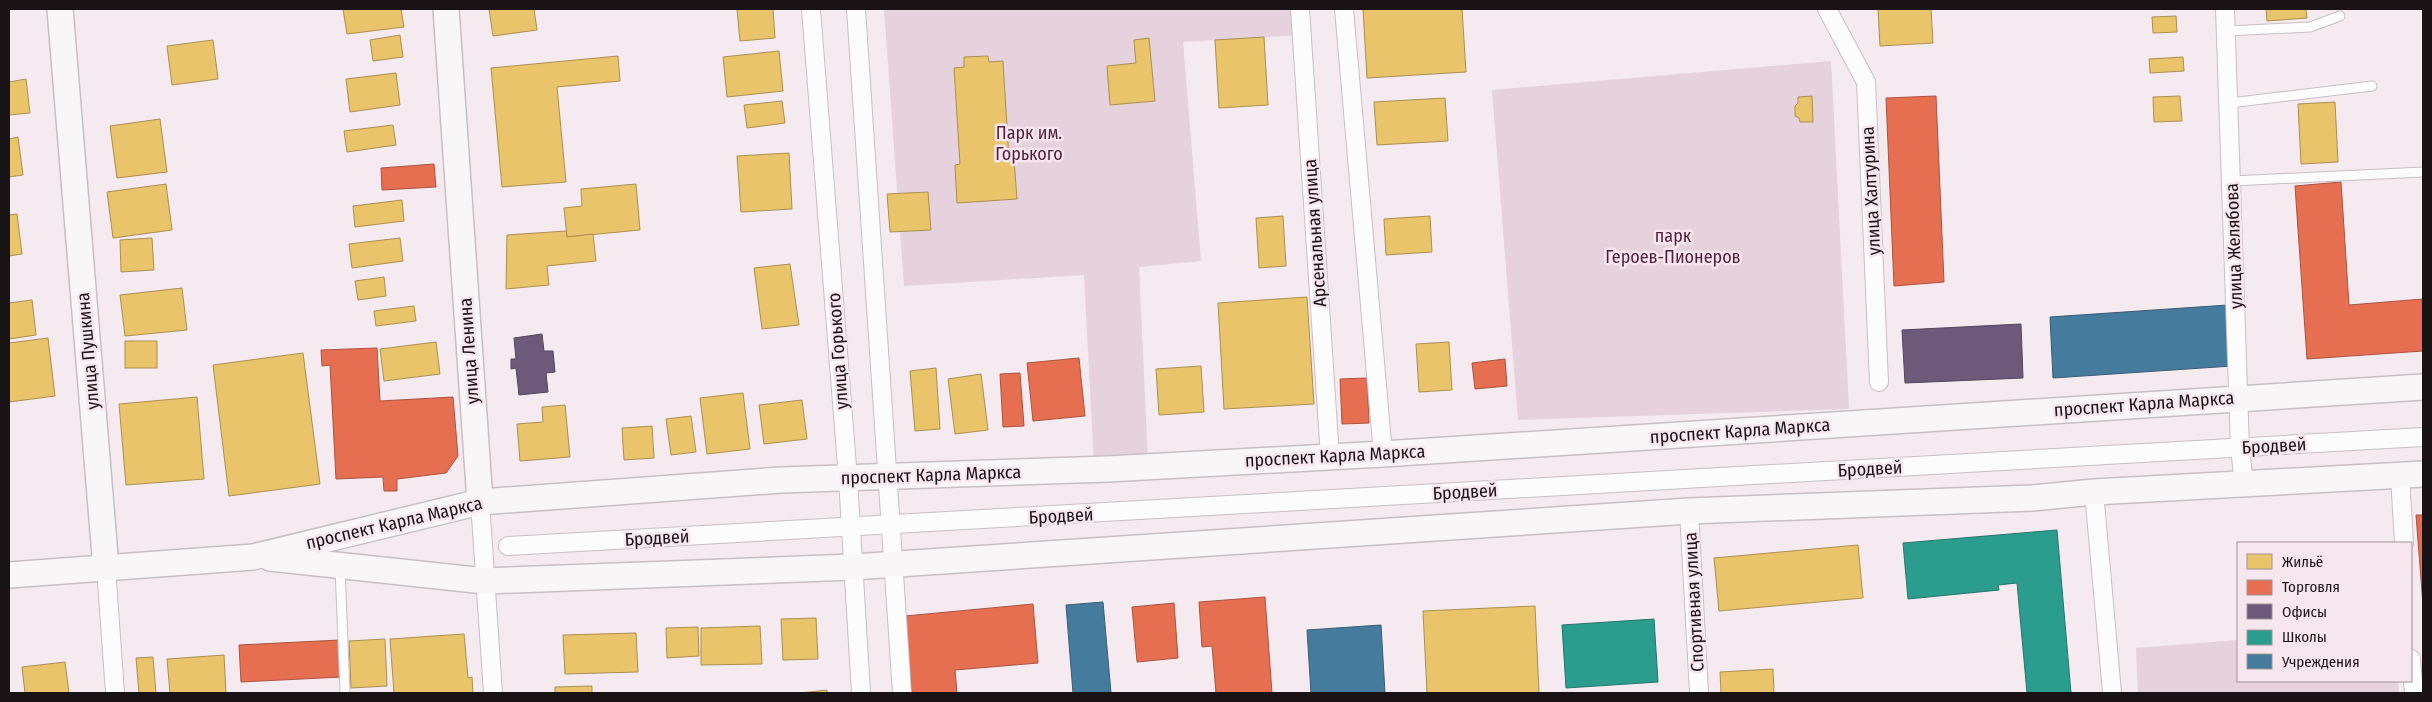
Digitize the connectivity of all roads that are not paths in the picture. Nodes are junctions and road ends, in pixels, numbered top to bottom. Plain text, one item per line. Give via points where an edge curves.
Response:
1 (60, 9) edge
2 (446, 9) edge
3 (811, 9) edge
4 (856, 9) edge
5 (1300, 9) edge
6 (1344, 9) edge
7 (1827, 9) edge
8 (2225, 9) edge
9 (2340, 16) dead end
10 (2226, 31) junction
11 (2372, 86) dead end
12 (2230, 103) junction
13 (2423, 172) edge
14 (2232, 181) junction
15 (1879, 382) dead end
16 (2423, 387) edge
17 (2238, 398) junction
18 (2423, 437) edge
19 (2240, 448) junction
20 (1383, 454) junction
21 (1330, 457) junction
22 (2412, 475) edge
23 (888, 476) junction
24 (848, 479) junction
25 (2244, 484) junction
26 (2094, 492) junction
27 (480, 502) junction
28 (1689, 511) junction
29 (892, 525) junction
30 (851, 527) junction
31 (2404, 542) edge
32 (508, 546) dead end
33 (253, 556) junction
34 (893, 565) junction
35 (340, 566) junction
36 (853, 567) junction
37 (106, 568) junction
38 (9, 574) edge
39 (485, 581) junction
40 (2412, 670) edge
41 (115, 693) edge
42 (345, 693) edge
43 (493, 693) edge
44 (861, 693) edge
45 (902, 693) edge
46 (1699, 693) edge
47 (2112, 693) edge
48 (2414, 693) edge

1 - 37 street, улица Пушкина
2 - 27 street, улица Ленина
3 - 24 street, улица Горького
4 - 23 street
5 - 21 street, Арсенальная улица
6 - 20 street
7 - 15 street, улица Халтурина via 1866,82
8 - 10 street, улица Желябова
9 - 10 lane via 2310,27
10 - 12 street, улица Желябова
11 - 12 lane
12 - 14 street, улица Желябова
13 - 14 lane
14 - 17 street, улица Желябова
16 - 17 street, проспект Карла Маркса
17 - 19 street, улица Желябова
17 - 20 street, проспект Карла Маркса
18 - 19 street, Бродвей
19 - 25 street, улица Желябова
19 - 29 street, Бродвей
20 - 21 street, проспект Карла Маркса
21 - 23 street, проспект Карла Маркса
22 - 25 street, проспект Карла Маркса
22 - 31 street
23 - 24 street, проспект Карла Маркса
23 - 29 street
24 - 27 street, проспект Карла Маркса via 781,480
24 - 30 street, улица Горького
25 - 26 street, проспект Карла Маркса
26 - 28 street, проспект Карла Маркса via 2032,498
26 - 47 street
27 - 33 street, проспект Карла Маркса
27 - 39 street, улица Ленина
28 - 34 street, проспект Карла Маркса
28 - 46 street, Спортивная улица
29 - 30 street, Бродвей
29 - 34 street
30 - 32 street, Бродвей
30 - 36 street, улица Горького
33 - 35 street, проспект Карла Маркса
33 - 37 street, проспект Карла Маркса
34 - 36 street, проспект Карла Маркса
34 - 45 street
35 - 39 street, проспект Карла Маркса
35 - 42 lane
36 - 39 street, проспект Карла Маркса
36 - 44 street, улица Горького
37 - 38 street, проспект Карла Маркса
37 - 41 street, улица Пушкина
39 - 43 street, улица Ленина
40 - 48 street

